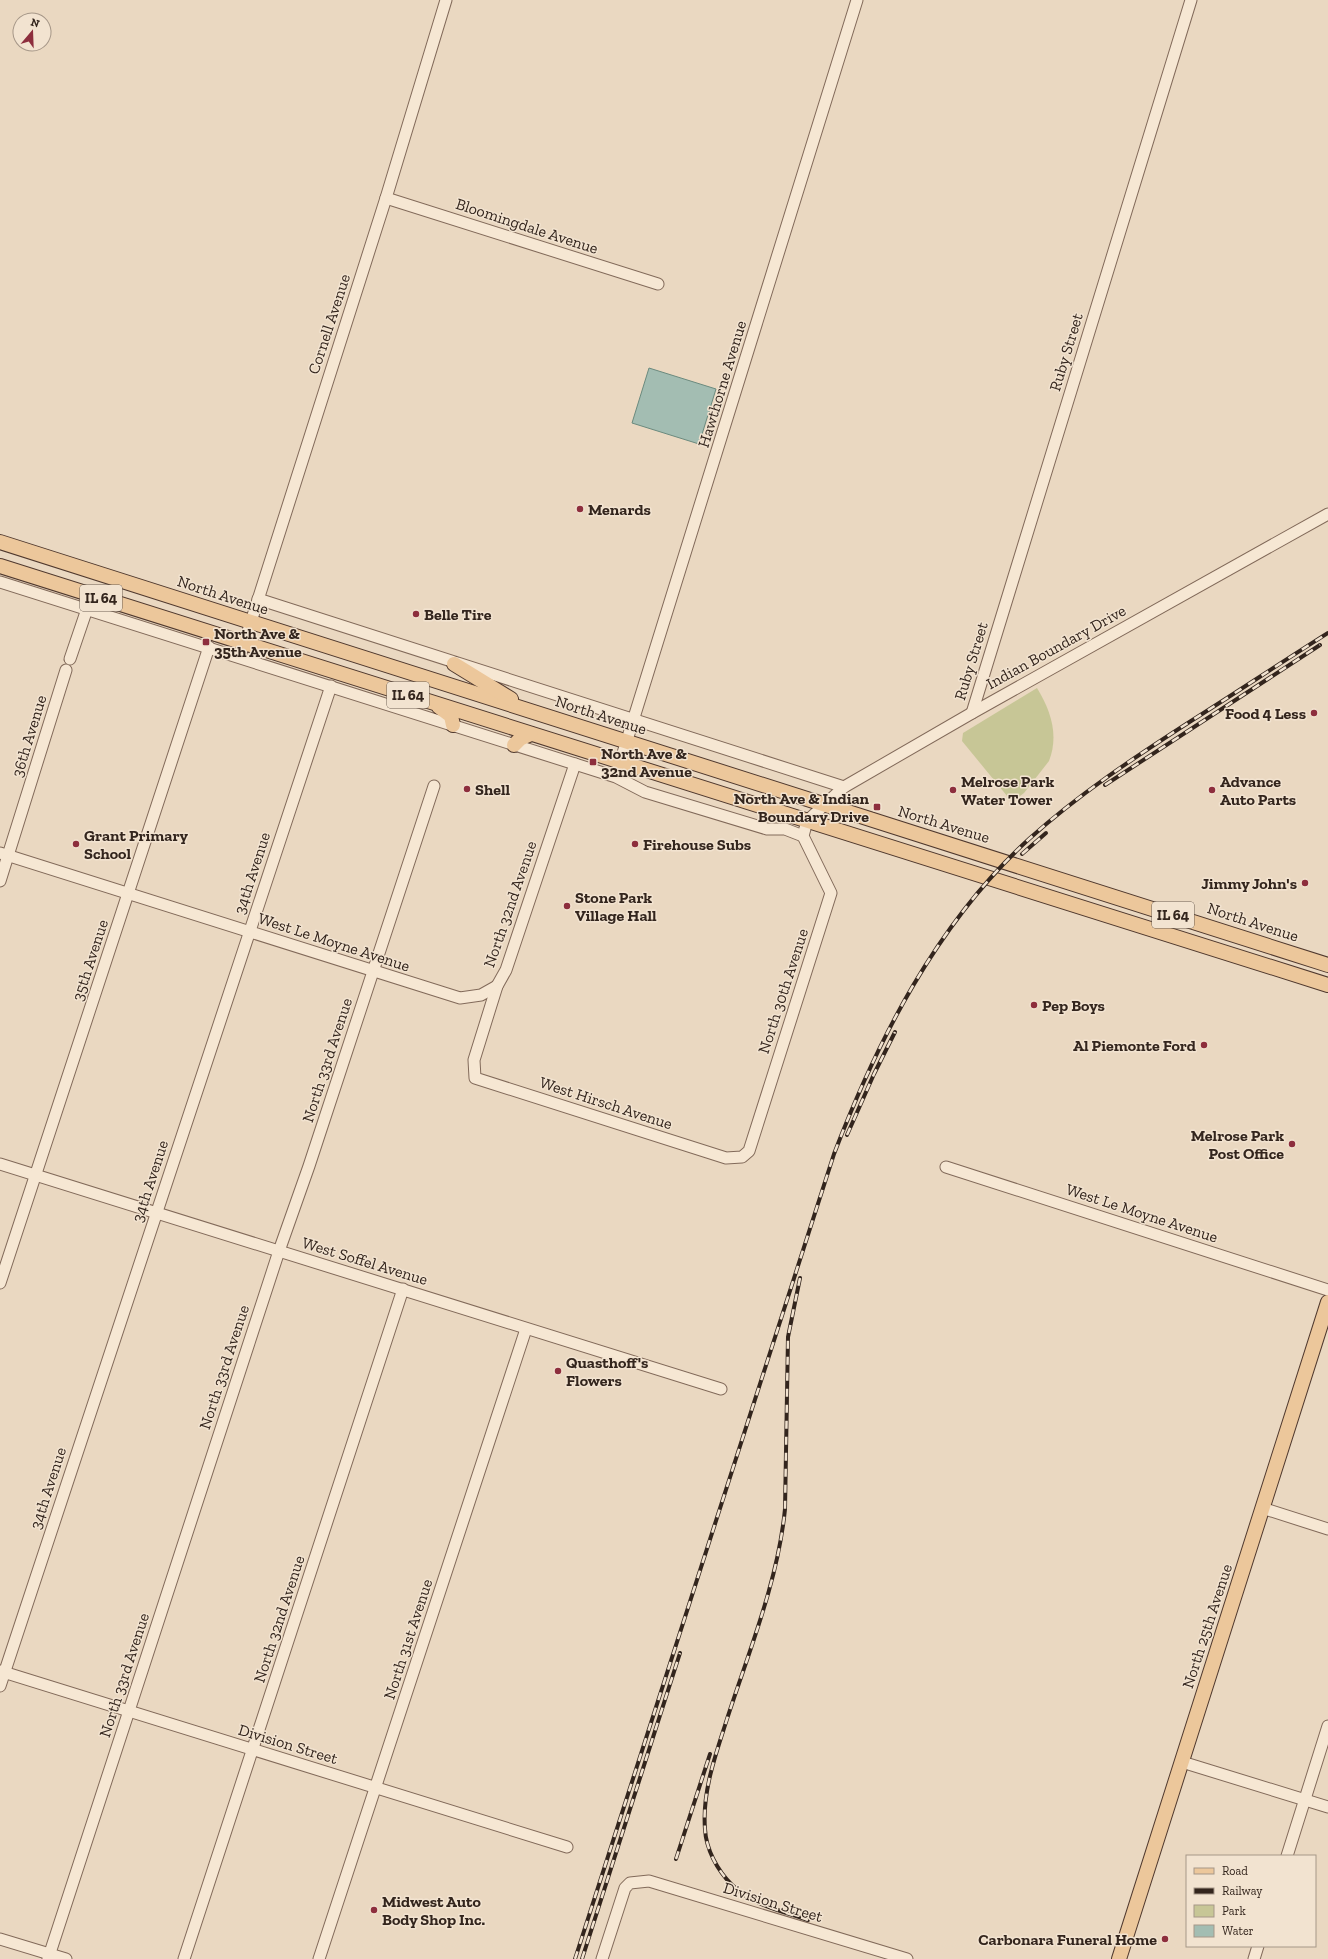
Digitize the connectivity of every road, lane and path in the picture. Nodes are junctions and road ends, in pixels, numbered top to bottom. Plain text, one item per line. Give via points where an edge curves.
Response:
1 (446, 0) edge
2 (857, 0) edge
3 (1191, 0) edge
4 (386, 198) junction
5 (658, 284) dead end
6 (1328, 514) edge
7 (0, 542) edge
8 (0, 566) edge
9 (0, 582) edge
10 (258, 599) junction
11 (87, 609) junction
12 (251, 621) junction
13 (244, 643) junction
14 (210, 647) junction
15 (240, 657) junction
16 (454, 664) junction
17 (331, 686) junction
18 (436, 704) junction
19 (972, 713) junction
20 (542, 714) junction
21 (634, 720) junction
22 (451, 729) junction
23 (531, 734) junction
24 (627, 742) junction
25 (514, 745) junction
26 (621, 762) junction
27 (575, 764) junction
28 (616, 777) junction
29 (434, 786) dead end
30 (844, 787) junction
31 (825, 805) junction
32 (807, 821) junction
33 (803, 836) junction
34 (4, 854) edge
35 (0, 881) edge
36 (128, 893) junction
37 (249, 932) junction
38 (1232, 933) junction
39 (1226, 953) junction
40 (1303, 956) junction
41 (1328, 964) edge
42 (373, 971) junction
43 (1297, 976) junction
44 (1328, 985) edge
45 (497, 986) junction
46 (475, 1078) joint
47 (726, 1158) joint
48 (0, 1164) edge
49 (946, 1167) dead end
50 (35, 1175) junction
51 (156, 1213) junction
52 (279, 1251) junction
53 (0, 1283) edge
54 (403, 1289) junction
55 (1328, 1290) edge
56 (1328, 1302) edge
57 (526, 1329) junction
58 (721, 1389) dead end
59 (1262, 1508) junction
60 (1328, 1529) edge
61 (2, 1672) edge
62 (0, 1686) edge
63 (129, 1711) junction
64 (1328, 1726) edge
65 (254, 1750) junction
66 (1182, 1762) junction
67 (376, 1788) junction
68 (1305, 1800) junction
69 (1328, 1807) edge
70 (566, 1848) dead end
71 (1287, 1855) edge
72 (0, 1939) edge
73 (1258, 1947) edge
74 (48, 1956) edge
75 (66, 1959) edge
76 (184, 1959) edge
77 (319, 1959) edge
78 (602, 1959) edge
79 (907, 1959) edge
80 (1119, 1959) edge
81 (1254, 1959) edge

1 - 4 street, Cornell Avenue
2 - 21 street, Hawthorne Avenue
3 - 19 street, Ruby Street
4 - 5 street, Bloomingdale Avenue
4 - 10 street, Cornell Avenue
6 - 19 street, Indian Boundary Drive
7 - 12 main road, North Avenue / IL 64
8 - 13 main road, IL 64
9 - 11 street
10 - 12 street, Cornell Avenue
10 - 16 street, North Avenue
11 - 14 street
11 - 34 street, 36th Avenue
12 - 13 street, Cornell Avenue
12 - 20 main road, North Avenue / IL 64
13 - 15 street, Cornell Avenue
13 - 18 main road, IL 64
14 - 15 street
14 - 36 street, 35th Avenue
15 - 17 street
16 - 20 main road
16 - 21 street, North Avenue
17 - 22 street
17 - 37 street, 34th Avenue
18 - 22 main road via 451,716
18 - 23 main road, IL 64
19 - 30 street, Indian Boundary Drive
20 - 24 main road, North Avenue / IL 64
21 - 24 street, Hawthorne Avenue
21 - 30 street, North Avenue
22 - 25 street
23 - 25 main road
23 - 26 main road, IL 64
24 - 26 street, Hawthorne Avenue
24 - 31 main road, North Avenue / IL 64
25 - 27 street
26 - 28 street, Hawthorne Avenue
26 - 32 main road, IL 64
27 - 28 street
27 - 45 street, North 32nd Avenue via 506,970
28 - 33 street via 645,792 767,829 785,829
29 - 42 street, North 33rd Avenue
30 - 31 street, Indian Boundary Drive
31 - 32 street, Indian Boundary Drive
31 - 38 main road, North Avenue / IL 64
32 - 33 street
32 - 39 main road, IL 64
33 - 47 street, North 30th Avenue via 831,893 749,1152 742,1157
34 - 35 street, 36th Avenue
34 - 36 street, West Le Moyne Avenue
36 - 37 street, West Le Moyne Avenue
36 - 50 street, 35th Avenue
37 - 42 street, West Le Moyne Avenue
37 - 51 street, 34th Avenue
38 - 39 main road
38 - 40 main road, North Avenue / IL 64
39 - 43 main road, IL 64
40 - 41 main road, North Avenue / IL 64
40 - 43 main road
42 - 45 street, West Le Moyne Avenue via 460,998 481,995
42 - 52 street, North 33rd Avenue
43 - 44 main road, IL 64
45 - 46 street, North 32nd Avenue via 474,1060
46 - 47 street, West Hirsch Avenue
48 - 50 street, West Soffel Avenue
49 - 55 street, West Le Moyne Avenue
50 - 51 street, West Soffel Avenue
50 - 53 street, 35th Avenue
51 - 52 street, West Soffel Avenue
51 - 61 street, 34th Avenue
52 - 54 street, West Soffel Avenue
52 - 63 street, North 33rd Avenue
54 - 57 street, West Soffel Avenue
54 - 65 street, North 32nd Avenue
56 - 59 main road, North 25th Avenue
57 - 58 street, West Soffel Avenue
57 - 67 street, North 31st Avenue
59 - 60 street
59 - 66 main road, North 25th Avenue
61 - 62 street, 34th Avenue
61 - 63 street, Division Street
63 - 65 street, Division Street
63 - 74 street, North 33rd Avenue
64 - 68 street
65 - 67 street, Division Street
65 - 76 street, North 32nd Avenue
66 - 68 street
66 - 80 main road, North 25th Avenue
67 - 70 street, Division Street
67 - 77 street, North 31st Avenue
68 - 69 street
68 - 71 street
72 - 74 street
73 - 81 street
74 - 75 street
78 - 79 street, Division Street via 622,1895 630,1883 649,1881

